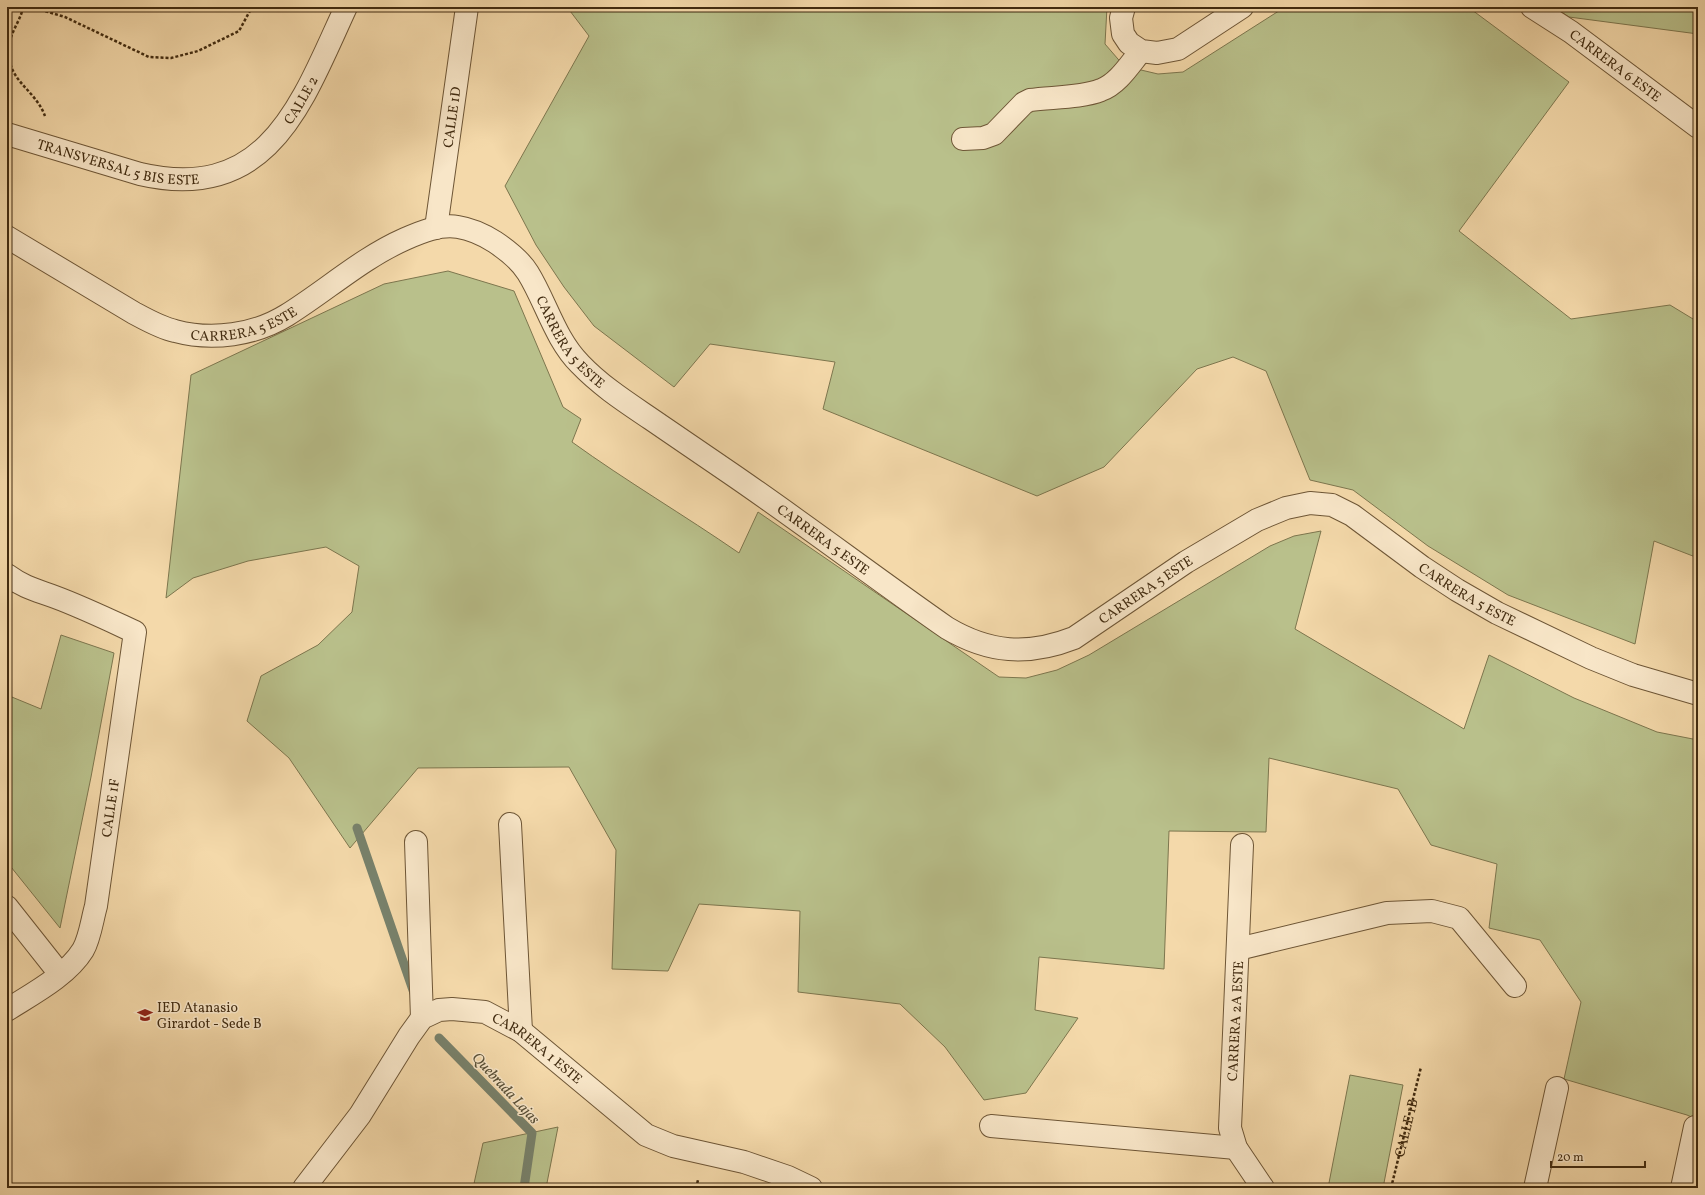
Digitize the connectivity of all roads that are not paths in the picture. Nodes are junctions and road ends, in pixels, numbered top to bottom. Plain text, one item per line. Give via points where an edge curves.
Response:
1 (346, 7) edge
2 (467, 7) edge
3 (1124, 7) edge
4 (1242, 7) edge
5 (1532, 7) edge
6 (1133, 44) junction
7 (1698, 126) edge
8 (7, 134) edge
9 (962, 139) dead end
10 (229, 172) joint
11 (436, 228) junction
12 (7, 237) edge
13 (7, 575) edge
14 (1698, 694) edge
15 (510, 824) dead end
16 (416, 842) dead end
17 (1242, 845) dead end
18 (7, 907) edge
19 (1238, 949) junction
20 (60, 974) junction
21 (1515, 986) dead end
22 (7, 1010) edge
23 (422, 1018) junction
24 (521, 1031) junction
25 (1557, 1088) dead end
26 (991, 1126) dead end
27 (1695, 1127) dead end
28 (1236, 1148) junction
29 (1255, 1185) edge
30 (304, 1188) edge
31 (811, 1188) edge
32 (1535, 1188) edge
33 (1682, 1188) edge

1 - 10 street, CALLE 2 via 291,119 251,160
2 - 11 street, CALLE 1D
3 - 6 street via 1121,18 1122,30
4 - 6 street via 1178,49 1164,53
5 - 7 street, CARRERA 6 ESTE via 1571,32
6 - 9 street via 1115,81 1102,90 1030,100 994,134 983,138
8 - 10 street, TRANSVERSAL 5 BIS ESTE via 162,179 207,178
11 - 12 street, CARRERA 5 ESTE via 389,246 285,316 265,326 220,336 175,331 154,324
11 - 14 street, CARRERA 5 ESTE via 457,227 473,231 503,247 527,271 559,337 577,362 595,379 946,628 981,645 1006,649 1037,649 1074,638 1186,562 1257,520 1286,508 1310,503 1332,505 1352,515 1422,568 1497,613 1591,658 1634,675
13 - 20 street, CALLE 1F via 36,592 54,597 135,632 96,906 83,950
15 - 24 street
16 - 23 street
17 - 19 street, CARRERA 2A ESTE
18 - 20 street
19 - 21 street via 1387,913 1432,912 1459,918
19 - 28 street, CARRERA 2A ESTE via 1230,1128
20 - 22 street, CALLE 1F
23 - 24 street, CARRERA 1 ESTE via 439,1010 485,1012
23 - 30 street via 360,1115
24 - 31 street, CARRERA 1 ESTE via 646,1135 673,1146 744,1162
25 - 32 street
26 - 28 street
27 - 33 street
28 - 29 street, CARRERA 2A ESTE

